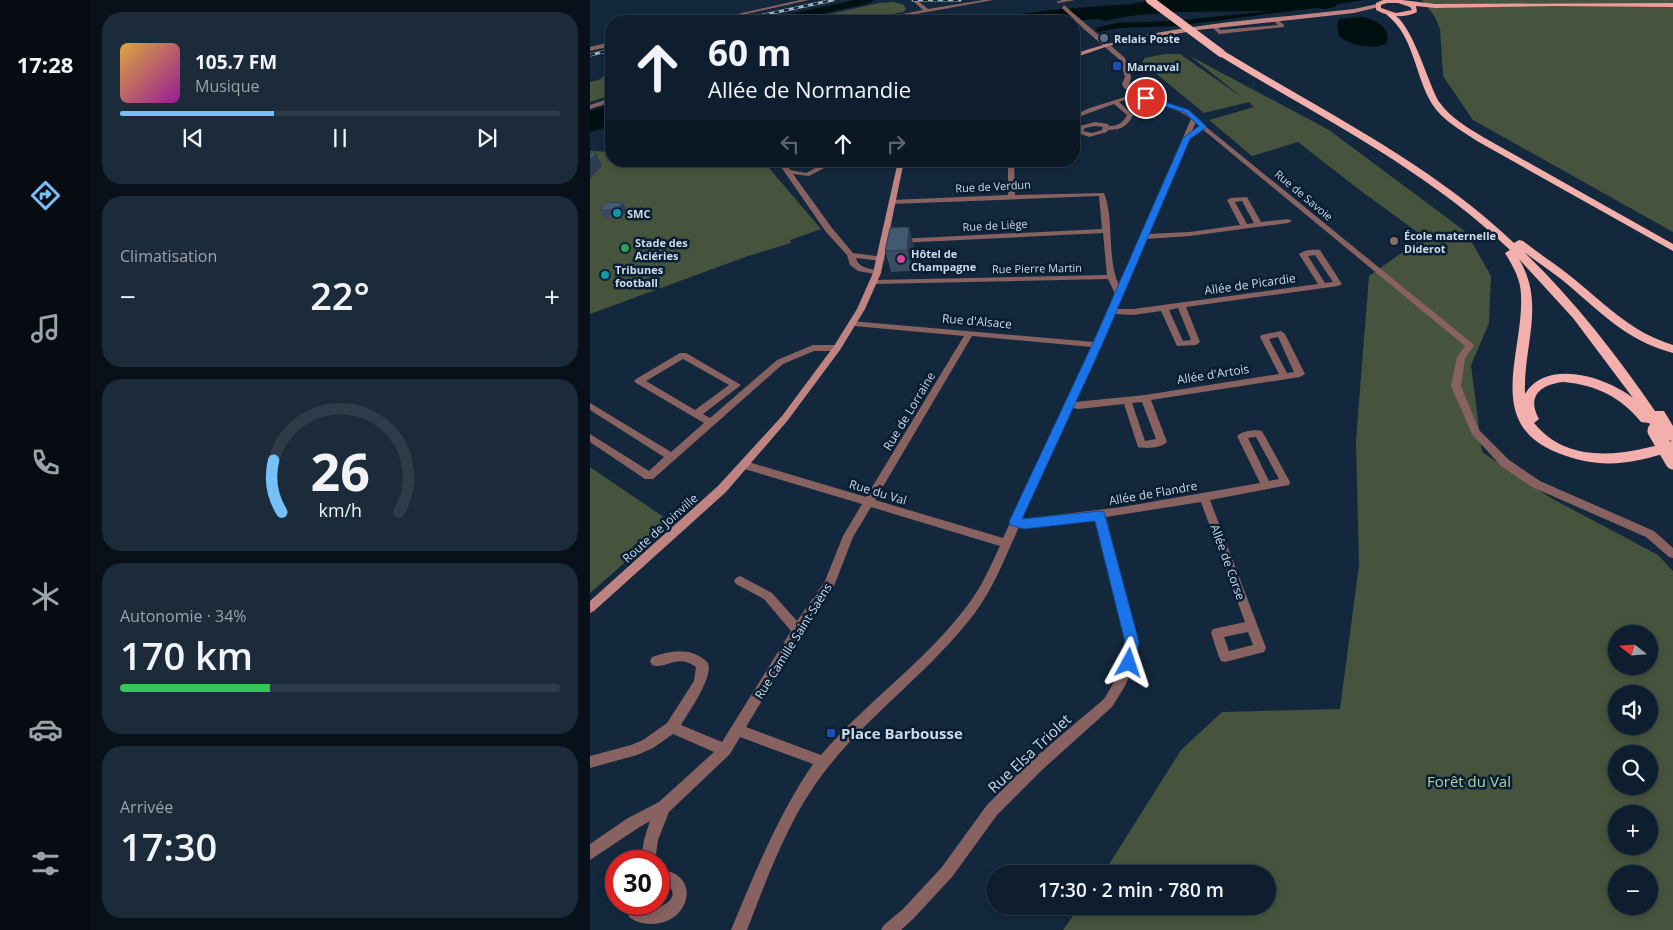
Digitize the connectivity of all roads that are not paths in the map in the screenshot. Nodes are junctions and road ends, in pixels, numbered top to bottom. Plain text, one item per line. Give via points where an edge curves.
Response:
1 (807, 0) edge
2 (914, 0) edge
3 (991, 0) edge
4 (1073, 0) edge
5 (1150, 0) edge
6 (1057, 1) edge
7 (1408, 3) junction
8 (1673, 5) edge
9 (1377, 6) junction
10 (1435, 6) junction
11 (926, 10) junction
12 (1354, 11) junction
13 (1412, 12) junction
14 (1387, 13) junction
15 (737, 15) edge
16 (901, 15) edge
17 (1073, 15) edge
18 (1275, 19) junction
19 (1080, 22) edge
20 (1213, 25) junction
21 (605, 45) edge
22 (1107, 46) junction
23 (590, 49) edge
24 (1080, 54) edge
25 (1139, 94) junction
26 (605, 102) edge
27 (1116, 102) junction
28 (590, 106) edge
29 (1080, 115) edge
30 (1197, 125) junction
31 (1080, 132) edge
32 (784, 167) edge
33 (823, 167) edge
34 (899, 167) edge
35 (1011, 167) edge
36 (786, 171) junction
37 (807, 175) junction
38 (798, 186) junction
39 (1444, 188) junction
40 (1012, 197) junction
41 (892, 202) junction
42 (1288, 222) dead end
43 (1258, 225) junction
44 (1245, 227) junction
45 (1107, 231) junction
46 (1144, 237) junction
47 (884, 241) junction
48 (1673, 243) edge
49 (1673, 249) edge
50 (850, 256) junction
51 (881, 259) junction
52 (877, 273) junction
53 (1111, 277) junction
54 (873, 282) junction
55 (1323, 286) junction
56 (1119, 294) junction
57 (1181, 306) junction
58 (1164, 308) junction
59 (1111, 311) junction
60 (854, 322) junction
61 (970, 333) junction
62 (1097, 345) junction
63 (837, 348) junction
64 (1673, 349) edge
65 (1284, 376) junction
66 (1145, 398) junction
67 (1127, 400) junction
68 (1069, 404) junction
69 (590, 406) edge
70 (696, 414) junction
71 (711, 423) junction
72 (1665, 432) edge
73 (590, 437) edge
74 (1673, 446) edge
75 (1673, 450) edge
76 (672, 457) junction
77 (1673, 462) edge
78 (745, 465) junction
79 (1266, 485) junction
80 (1204, 497) junction
81 (868, 502) junction
82 (1100, 515) junction
83 (1015, 522) junction
84 (1005, 543) junction
85 (1673, 554) edge
86 (740, 581) dead end
87 (590, 608) edge
88 (1252, 626) dead end
89 (798, 630) junction
90 (656, 661) dead end
91 (672, 727) junction
92 (739, 730) junction
93 (725, 750) junction
94 (590, 762) edge
95 (824, 762) junction
96 (664, 807) junction
97 (648, 850) edge
98 (590, 853) edge
99 (670, 879) edge
100 (633, 915) edge
101 (670, 915) edge
102 (670, 915) edge
103 (739, 930) edge
104 (889, 930) edge

1 - 15 street
2 - 11 street
3 - 11 street
4 - 6 street
5 - 39 highway, bridge via 1221,52
6 - 17 street
7 - 9 main road via 1386,1
7 - 10 main road
7 - 13 main road via 1413,6
8 - 10 main road
9 - 12 main road
9 - 14 main road
10 - 13 main road
11 - 16 street
12 - 14 main road
12 - 18 main road
13 - 14 main road
13 - 48 highway via 1405,17 1406,23 1435,93 1451,114 1483,138
14 - 49 highway via 1397,18 1405,30 1430,93 1448,116 1480,139
18 - 20 main road
18 - 20 street via 1282,26 1219,32
19 - 22 street
20 - 22 main road
21 - 23 street
22 - 24 main road
22 - 25 street via 1123,59 1128,78 1126,87
25 - 27 street
25 - 30 street, Rue de Savoie via 1186,111
26 - 28 street
27 - 29 street
27 - 31 street via 1130,115 1125,125 1106,128 1100,133 1086,135
30 - 46 street via 1187,138
30 - 85 street, Rue de Savoie via 1210,132 1470,346 1461,358 1456,386 1475,432 1505,463 1536,484 1650,534
32 - 36 street
33 - 37 street
34 - 41 main road, Route de Joinville
35 - 40 street
36 - 37 street
36 - 38 street
37 - 38 street
38 - 50 street
39 - 64 highway via 1565,277 1627,330
39 - 72 highway via 1510,245 1563,299
39 - 74 highway via 1510,252 1525,281 1528,314 1518,399 1520,414 1531,430 1568,453 1605,461 1632,458
40 - 41 street, Rue de Verdun
40 - 45 street, Rue de Verdun via 1095,193 1104,196
41 - 47 main road, Route de Joinville
42 - 43 street
43 - 44 street
43 - 44 street via 1244,199 1231,200
44 - 46 street
45 - 47 street, Rue de Liège
45 - 53 street
46 - 56 street
47 - 51 main road, Route de Joinville
50 - 51 street
50 - 52 street via 856,266
51 - 52 main road, Route de Joinville
52 - 54 main road, Route de Joinville
53 - 54 street, Rue Pierre Martin
53 - 56 street
54 - 60 main road, Route de Joinville
55 - 55 street, Allée de Picardie via 1313,270 1303,254 1317,252 1338,284
55 - 57 street, Allée de Picardie
56 - 59 street
57 - 58 street, Allée de Picardie
57 - 58 street via 1196,342 1180,344
58 - 59 street, Allée de Picardie
59 - 62 street
60 - 61 street, Rue d'Alsace
60 - 63 main road, Route de Joinville
61 - 62 street, Rue d'Alsace
61 - 81 street, Rue de Lorraine
62 - 68 street
63 - 71 street via 813,348 780,362
63 - 78 main road, Route de Joinville
65 - 65 street via 1300,374 1281,334 1264,336
65 - 66 street, Allée d'Artois
66 - 67 street, Allée d'Artois
66 - 67 street via 1162,442 1141,445
67 - 68 street, Allée d'Artois via 1079,406
68 - 83 street
69 - 76 street
70 - 70 street via 736,384 683,354 639,381
70 - 71 street
71 - 76 street
72 - 72 highway via 1620,454 1575,449 1554,440 1538,428 1529,414 1527,401 1533,389 1545,381 1564,378 1588,382 1628,400
72 - 75 highway
72 - 77 highway, bridge
73 - 76 street via 649,476
78 - 81 street, Rue du Val
78 - 87 main road, Route de Joinville via 696,515
79 - 79 street, Allée de Flandre via 1262,477 1242,436 1259,433 1285,482
79 - 80 street, Allée de Flandre
80 - 82 street, Allée de Flandre
80 - 88 street, Allée de Corse
81 - 84 street, Rue du Val
81 - 89 street, Rue Camille Saint-Saëns via 848,536 830,583
82 - 83 street, Allée de Flandre via 1024,524
82 - 104 street, Rue Elsa Triolet via 1132,642 1122,682 1108,703 992,810 947,872
83 - 84 street
84 - 95 street via 972,610 876,705
86 - 89 street via 768,596
89 - 92 street, Rue Camille Saint-Saëns
90 - 91 street via 681,655 690,656 702,665 700,682
91 - 93 street
91 - 94 street via 632,751
92 - 93 street, Rue Camille Saint-Saëns
92 - 95 street
93 - 96 street, Rue Camille Saint-Saëns
95 - 103 street via 788,818
96 - 97 street via 654,827
96 - 98 street via 632,823
99 - 102 street via 680,890 677,906
100 - 101 street via 634,920 646,926 655,925

